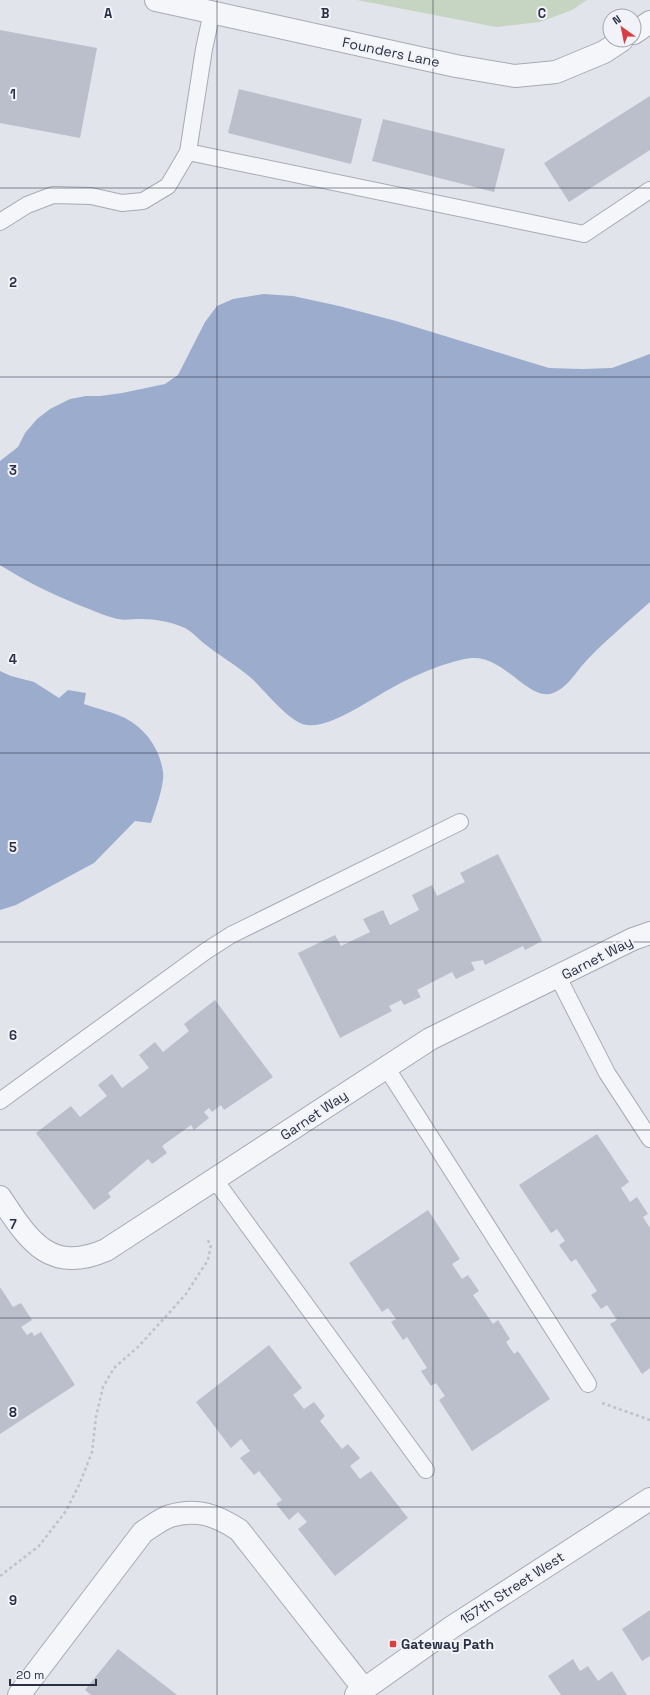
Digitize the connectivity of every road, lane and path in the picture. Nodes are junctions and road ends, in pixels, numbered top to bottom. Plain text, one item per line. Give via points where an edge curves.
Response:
1 (156, 0) edge
2 (200, 7) edge
3 (610, 48) edge
4 (188, 152) junction
5 (650, 190) edge
6 (0, 222) edge
7 (460, 822) dead end
8 (650, 933) edge
9 (558, 977) junction
10 (386, 1067) junction
11 (0, 1101) edge
12 (650, 1139) edge
13 (216, 1180) junction
14 (0, 1197) edge
15 (207, 1239) dead end
16 (588, 1384) joint
17 (650, 1420) edge
18 (426, 1470) dead end
19 (650, 1498) edge
20 (0, 1576) edge
21 (360, 1692) edge
22 (19, 1695) edge

1 - 2 street, Founders Lane
2 - 3 street, Founders Lane via 456,66 515,76 556,72
2 - 4 lane via 204,49
4 - 5 lane via 584,234
4 - 6 lane via 168,186 143,201 122,203 91,196 53,195 27,205
7 - 11 lane via 231,935
8 - 9 street, Garnet Way
9 - 10 street, Garnet Way via 430,1039
9 - 12 lane via 607,1073
10 - 13 street, Garnet Way
10 - 16 lane
13 - 14 street, Garnet Way via 91,1257 55,1256 38,1247 23,1231
13 - 18 lane
15 - 20 path via 211,1245 208,1260 186,1294 139,1346 114,1368 103,1387 92,1452 66,1511 39,1546
16 - 17 path via 583,1396
19 - 21 street, 157th Street West via 452,1627
21 - 22 street via 239,1530 222,1519 199,1512 169,1516 143,1532

